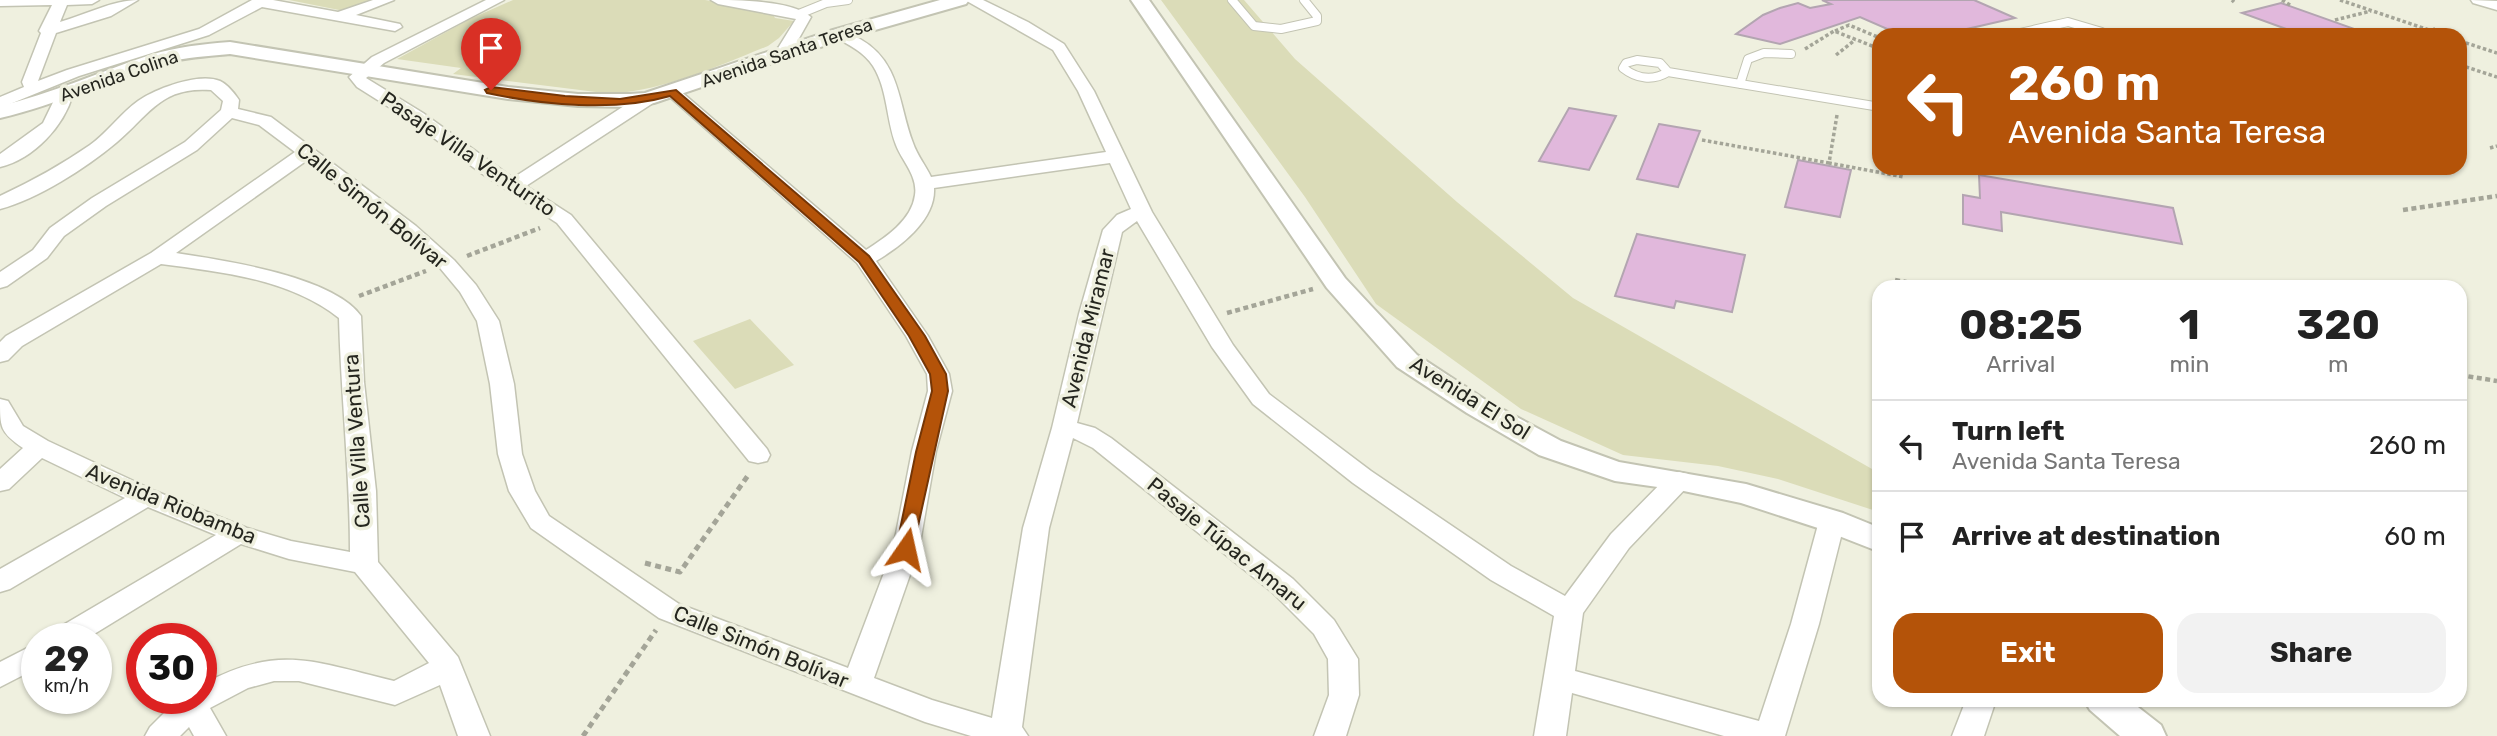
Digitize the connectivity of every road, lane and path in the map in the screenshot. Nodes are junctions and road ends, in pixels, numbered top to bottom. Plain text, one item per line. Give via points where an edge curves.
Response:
1 (92, 0) edge
2 (131, 0) edge
3 (387, 0) edge
4 (497, 0) edge
5 (718, 0) edge
6 (848, 0) edge
7 (960, 0) edge
8 (972, 0) edge
9 (1140, 0) edge
10 (1232, 0) edge
11 (1304, 0) edge
12 (2282, 0) edge
13 (2340, 0) edge
14 (2478, 0) edge
15 (61, 1) edge
16 (262, 1) edge
17 (0, 2) edge
18 (2290, 5) dead end
19 (2497, 6) edge
20 (2372, 11) junction
21 (799, 14) junction
22 (337, 17) junction
23 (2334, 20) dead end
24 (395, 27) dead end
25 (2042, 28) edge
26 (2092, 28) edge
27 (2422, 28) edge
28 (1834, 31) junction
29 (47, 32) junction
30 (840, 34) junction
31 (1872, 35) edge
32 (1856, 39) junction
33 (1872, 42) edge
34 (2467, 43) edge
35 (1867, 44) junction
36 (1872, 46) edge
37 (783, 53) junction
38 (2497, 53) edge
39 (1791, 54) joint
40 (1836, 55) dead end
41 (2467, 67) edge
42 (363, 69) junction
43 (1668, 72) junction
44 (2497, 77) edge
45 (1740, 84) junction
46 (33, 88) junction
47 (672, 92) junction
48 (65, 94) junction
49 (648, 99) junction
50 (1839, 100) junction
51 (0, 103) edge
52 (1872, 106) edge
53 (229, 112) junction
54 (0, 113) edge
55 (1702, 140) dead end
56 (2497, 146) edge
57 (2490, 148) dead end
58 (305, 153) junction
59 (1118, 156) junction
60 (0, 162) edge
61 (1829, 163) junction
62 (1872, 171) edge
63 (1893, 175) edge
64 (1904, 177) dead end
65 (924, 184) junction
66 (515, 185) junction
67 (2497, 196) edge
68 (0, 203) edge
69 (2403, 210) dead end
70 (1142, 212) junction
71 (158, 257) junction
72 (864, 259) junction
73 (0, 282) edge
74 (1336, 283) junction
75 (1206, 318) junction
76 (0, 355) edge
77 (2467, 376) edge
78 (2497, 380) edge
79 (0, 406) edge
80 (1064, 428) junction
81 (39, 447) junction
82 (758, 455) joint
83 (1679, 480) junction
84 (0, 483) edge
85 (146, 496) junction
86 (1832, 520) junction
87 (238, 534) junction
88 (1872, 538) edge
89 (364, 564) junction
90 (611, 569) junction
91 (0, 582) edge
92 (669, 611) junction
93 (1569, 611) junction
94 (90, 623) edge
95 (21, 664) edge
96 (448, 665) junction
97 (0, 676) edge
98 (1558, 678) junction
99 (856, 685) junction
100 (217, 690) edge
101 (1978, 707) edge
102 (2112, 707) edge
103 (182, 714) edge
104 (198, 714) edge
105 (1008, 735) edge
106 (161, 736) edge
107 (210, 736) edge
108 (474, 736) edge
109 (583, 736) edge
110 (1330, 736) edge
111 (1550, 736) edge
112 (1769, 736) edge
113 (1968, 736) edge
114 (2147, 736) edge

1 - 15 street
2 - 29 street
3 - 22 street
4 - 42 street, Pasaje Villa Venturito
5 - 21 street
6 - 21 lane
7 - 30 street, Avenida Santa Teresa
8 - 59 street via 1059,47
9 - 74 street, Avenida El Sol
10 - 11 lane via 1254,26 1281,29 1317,20
12 - 18 path
13 - 20 path
14 - 19 street
15 - 17 street
15 - 29 street
16 - 22 street
16 - 46 street via 204,32
20 - 23 path
20 - 27 path
21 - 37 street via 804,17
22 - 24 street
25 - 26 lane via 2068,22
28 - 31 path via 1849,25
28 - 32 path
28 - 39 path
29 - 46 street via 30,82
30 - 37 street, Avenida Santa Teresa
30 - 65 street via 872,55 890,82 906,152
32 - 35 path
32 - 40 path
33 - 35 path
34 - 38 path
35 - 36 path
37 - 47 street, Avenida Santa Teresa
39 - 45 lane via 1755,54 1748,59
41 - 44 path
42 - 48 street, Avenida Colina via 260,51 193,51 129,68
42 - 49 street, Avenida Santa Teresa via 565,100
42 - 66 street, Pasaje Villa Venturito via 357,77 363,84
43 - 43 lane via 1653,61 1623,65 1631,74 1646,78
43 - 45 lane
45 - 50 lane
46 - 51 street
47 - 49 street, Avenida Santa Teresa
47 - 72 street
48 - 54 street, Avenida Colina
48 - 60 street via 55,121 43,135
49 - 66 street
50 - 52 lane
50 - 61 path
53 - 58 street, Calle Simón Bolívar via 265,121
53 - 68 street via 231,100 216,85 173,89 142,106 111,138 57,176
53 - 73 street via 191,146 57,232 40,254
55 - 61 path
56 - 57 path
58 - 71 street
58 - 90 street, Calle Simón Bolívar via 409,230 469,289 488,321 502,384 510,454 522,491 540,522
59 - 65 street
59 - 70 street
61 - 62 path
63 - 64 path
65 - 72 street via 920,209 897,238
66 - 82 street, Pasaje Villa Venturito via 564,219
67 - 69 path
70 - 75 street
70 - 80 street, Avenida Miramar via 1124,219 1113,230
71 - 76 street via 14,341
71 - 89 street, Calle Villa Ventura via 263,275 338,304 351,316
72 - 99 street via 917,336 938,374 940,391 906,549
74 - 75 path
74 - 83 street, Avenida El Sol via 1407,361 1477,407 1550,448 1615,471
75 - 93 street via 1261,399 1362,477 1490,566
77 - 78 path
79 - 81 street, Avenida Riobamba via 13,432
80 - 105 street, Avenida Miramar via 1036,528
80 - 110 street, Pasaje Túpac Amaru via 1102,443 1283,586 1324,627 1343,659 1344,695
81 - 84 street
81 - 85 street, Avenida Riobamba
82 - 90 path via 680,572 625,558
83 - 86 street, Avenida El Sol
83 - 93 street via 1620,541
85 - 87 street, Avenida Riobamba
85 - 91 street
86 - 88 street, Avenida El Sol
86 - 112 street
87 - 89 street, Avenida Riobamba via 289,550
87 - 94 street
89 - 96 street
90 - 92 street, Calle Simón Bolívar
92 - 99 street, Calle Simón Bolívar
92 - 109 path
93 - 98 street
95 - 97 street
96 - 100 street via 395,693 299,670 240,678
96 - 108 street
98 - 111 street
98 - 112 street
99 - 105 street, Calle Simón Bolívar
101 - 113 street
102 - 114 street
103 - 106 street
104 - 107 street

